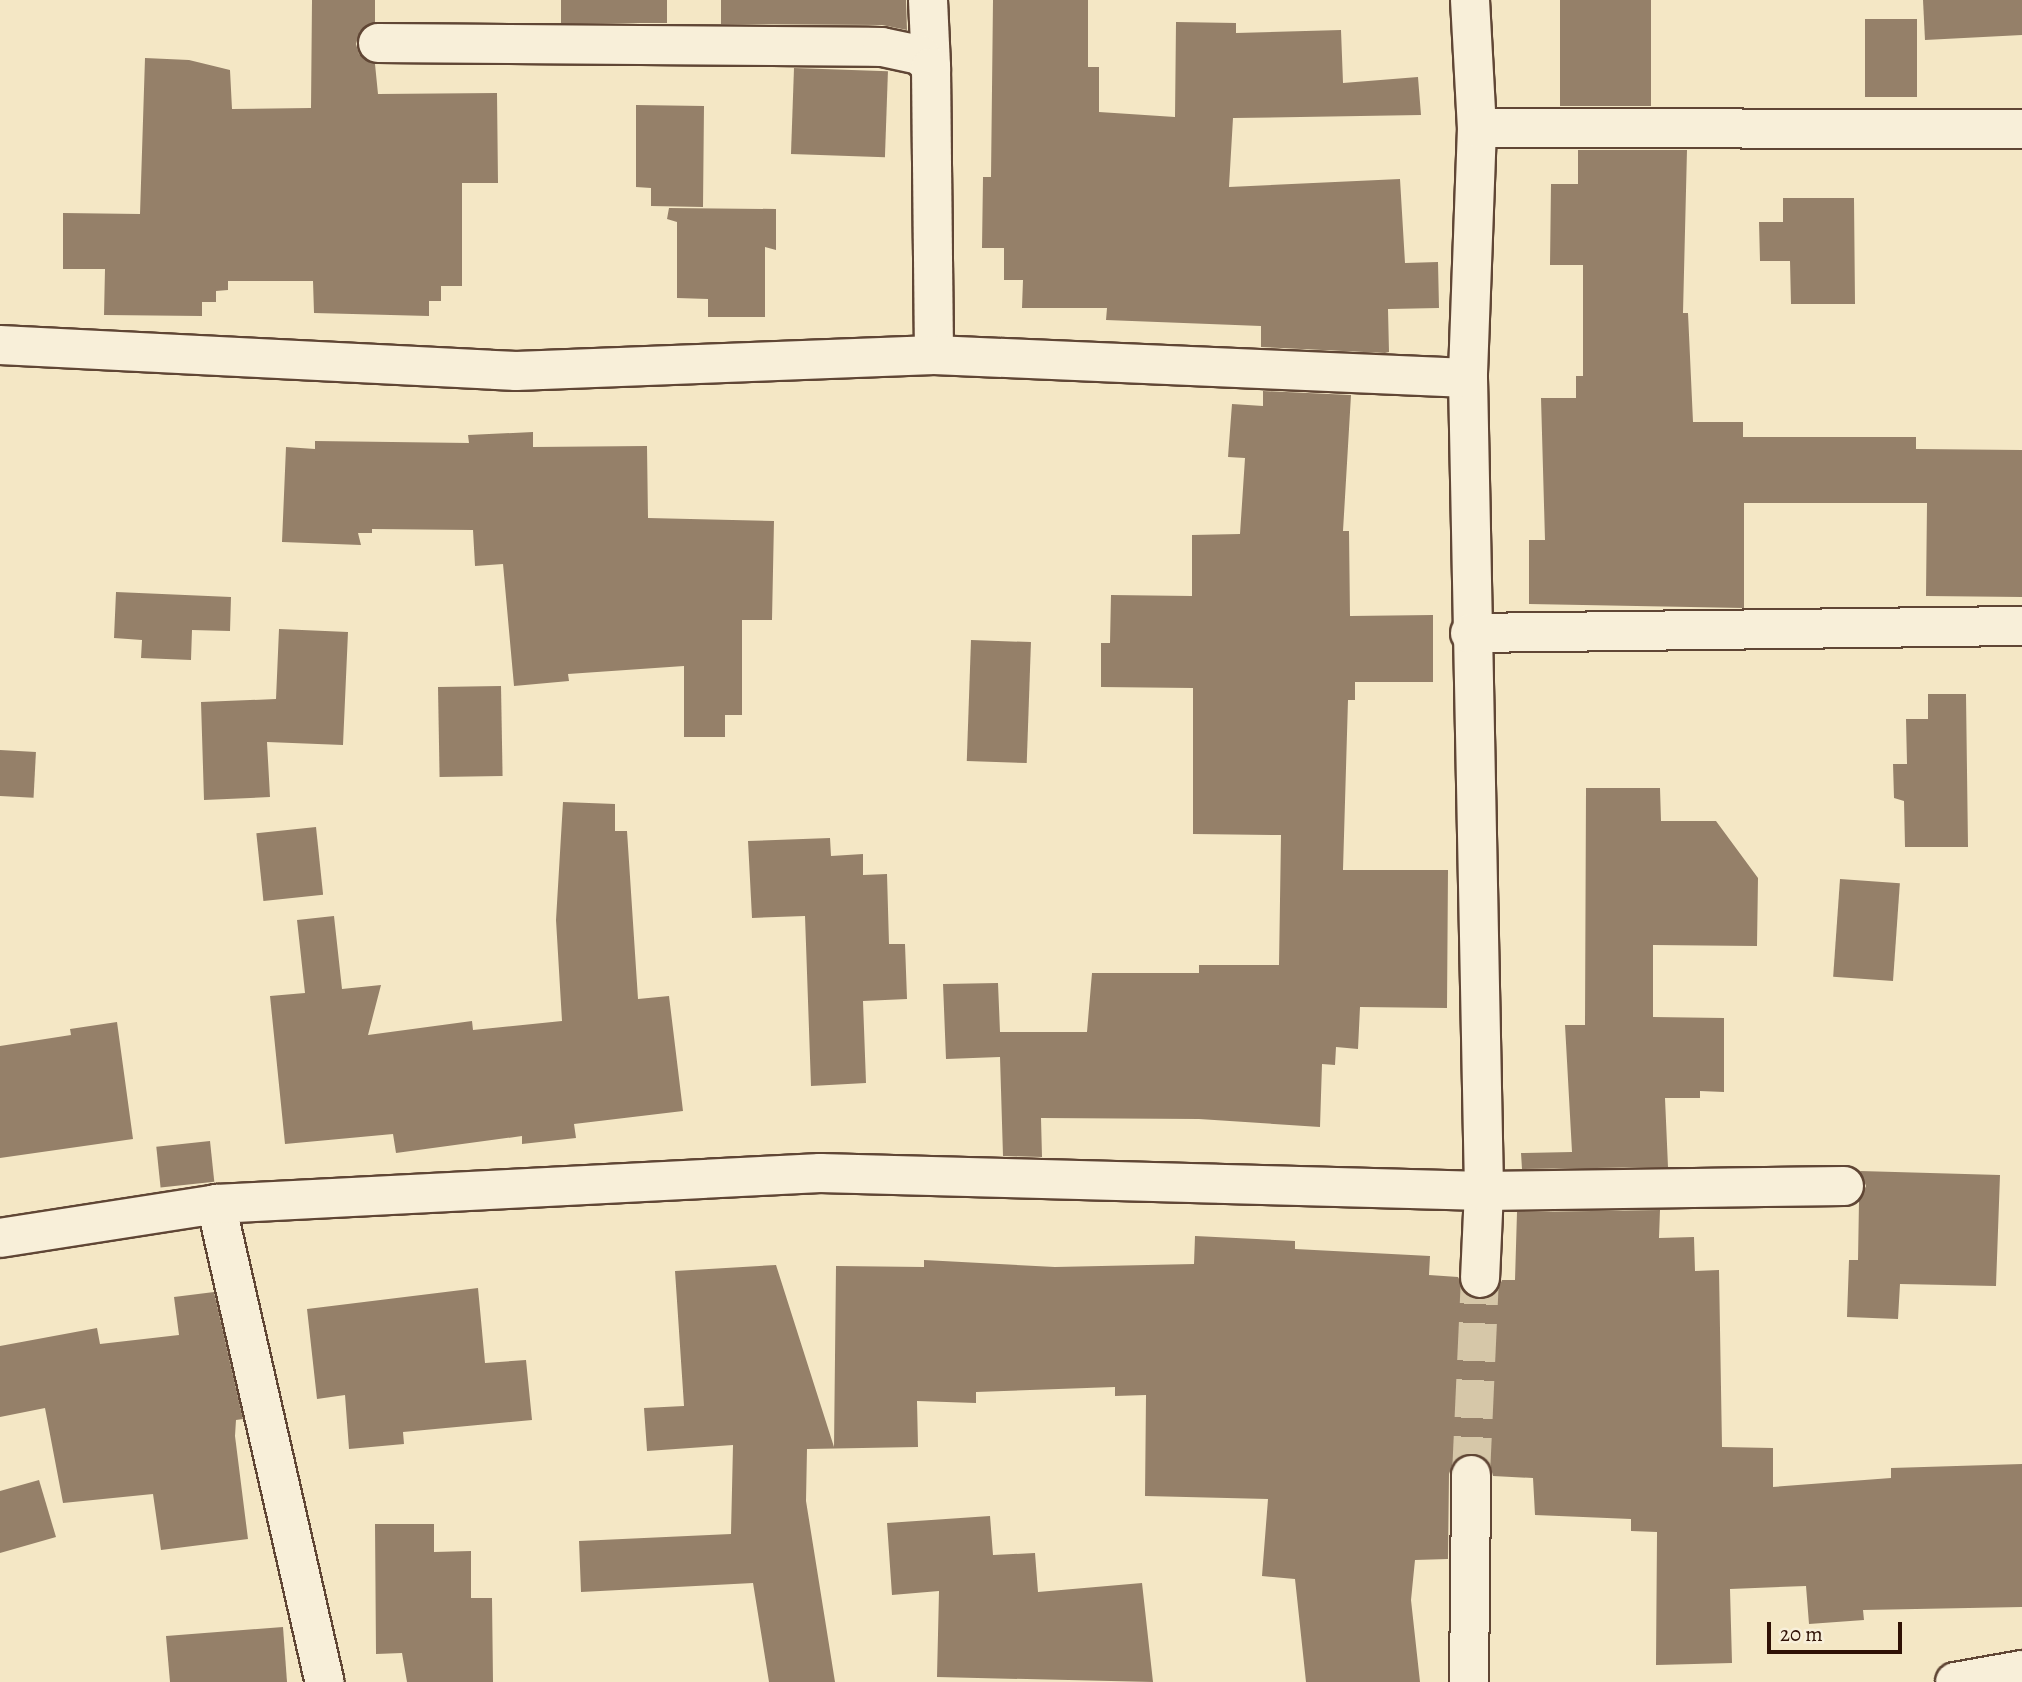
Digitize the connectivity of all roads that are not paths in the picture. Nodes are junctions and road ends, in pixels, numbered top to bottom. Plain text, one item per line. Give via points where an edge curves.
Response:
1 (928, 0) edge
2 (1470, 0) edge
3 (378, 43) dead end
4 (931, 67) junction
5 (1477, 128) junction
6 (2022, 129) edge
7 (0, 345) edge
8 (934, 355) junction
9 (1468, 378) junction
10 (2022, 626) edge
11 (1470, 633) junction
12 (1843, 1186) dead end
13 (1484, 1191) junction
14 (216, 1204) junction
15 (0, 1238) edge
16 (1480, 1278) tunnel mouth
17 (1471, 1475) tunnel mouth
18 (2022, 1670) edge
19 (325, 1682) edge
20 (1469, 1682) edge
21 (1955, 1682) edge

1 - 4 street
2 - 5 street
3 - 4 street via 882,47 920,55
4 - 8 street
5 - 6 street
5 - 9 street
7 - 8 street via 516,371
8 - 9 street
9 - 11 street
10 - 11 street
11 - 13 street
12 - 13 street
13 - 14 street via 820,1173
13 - 16 street
14 - 15 street
14 - 19 street
17 - 20 street
18 - 21 street

